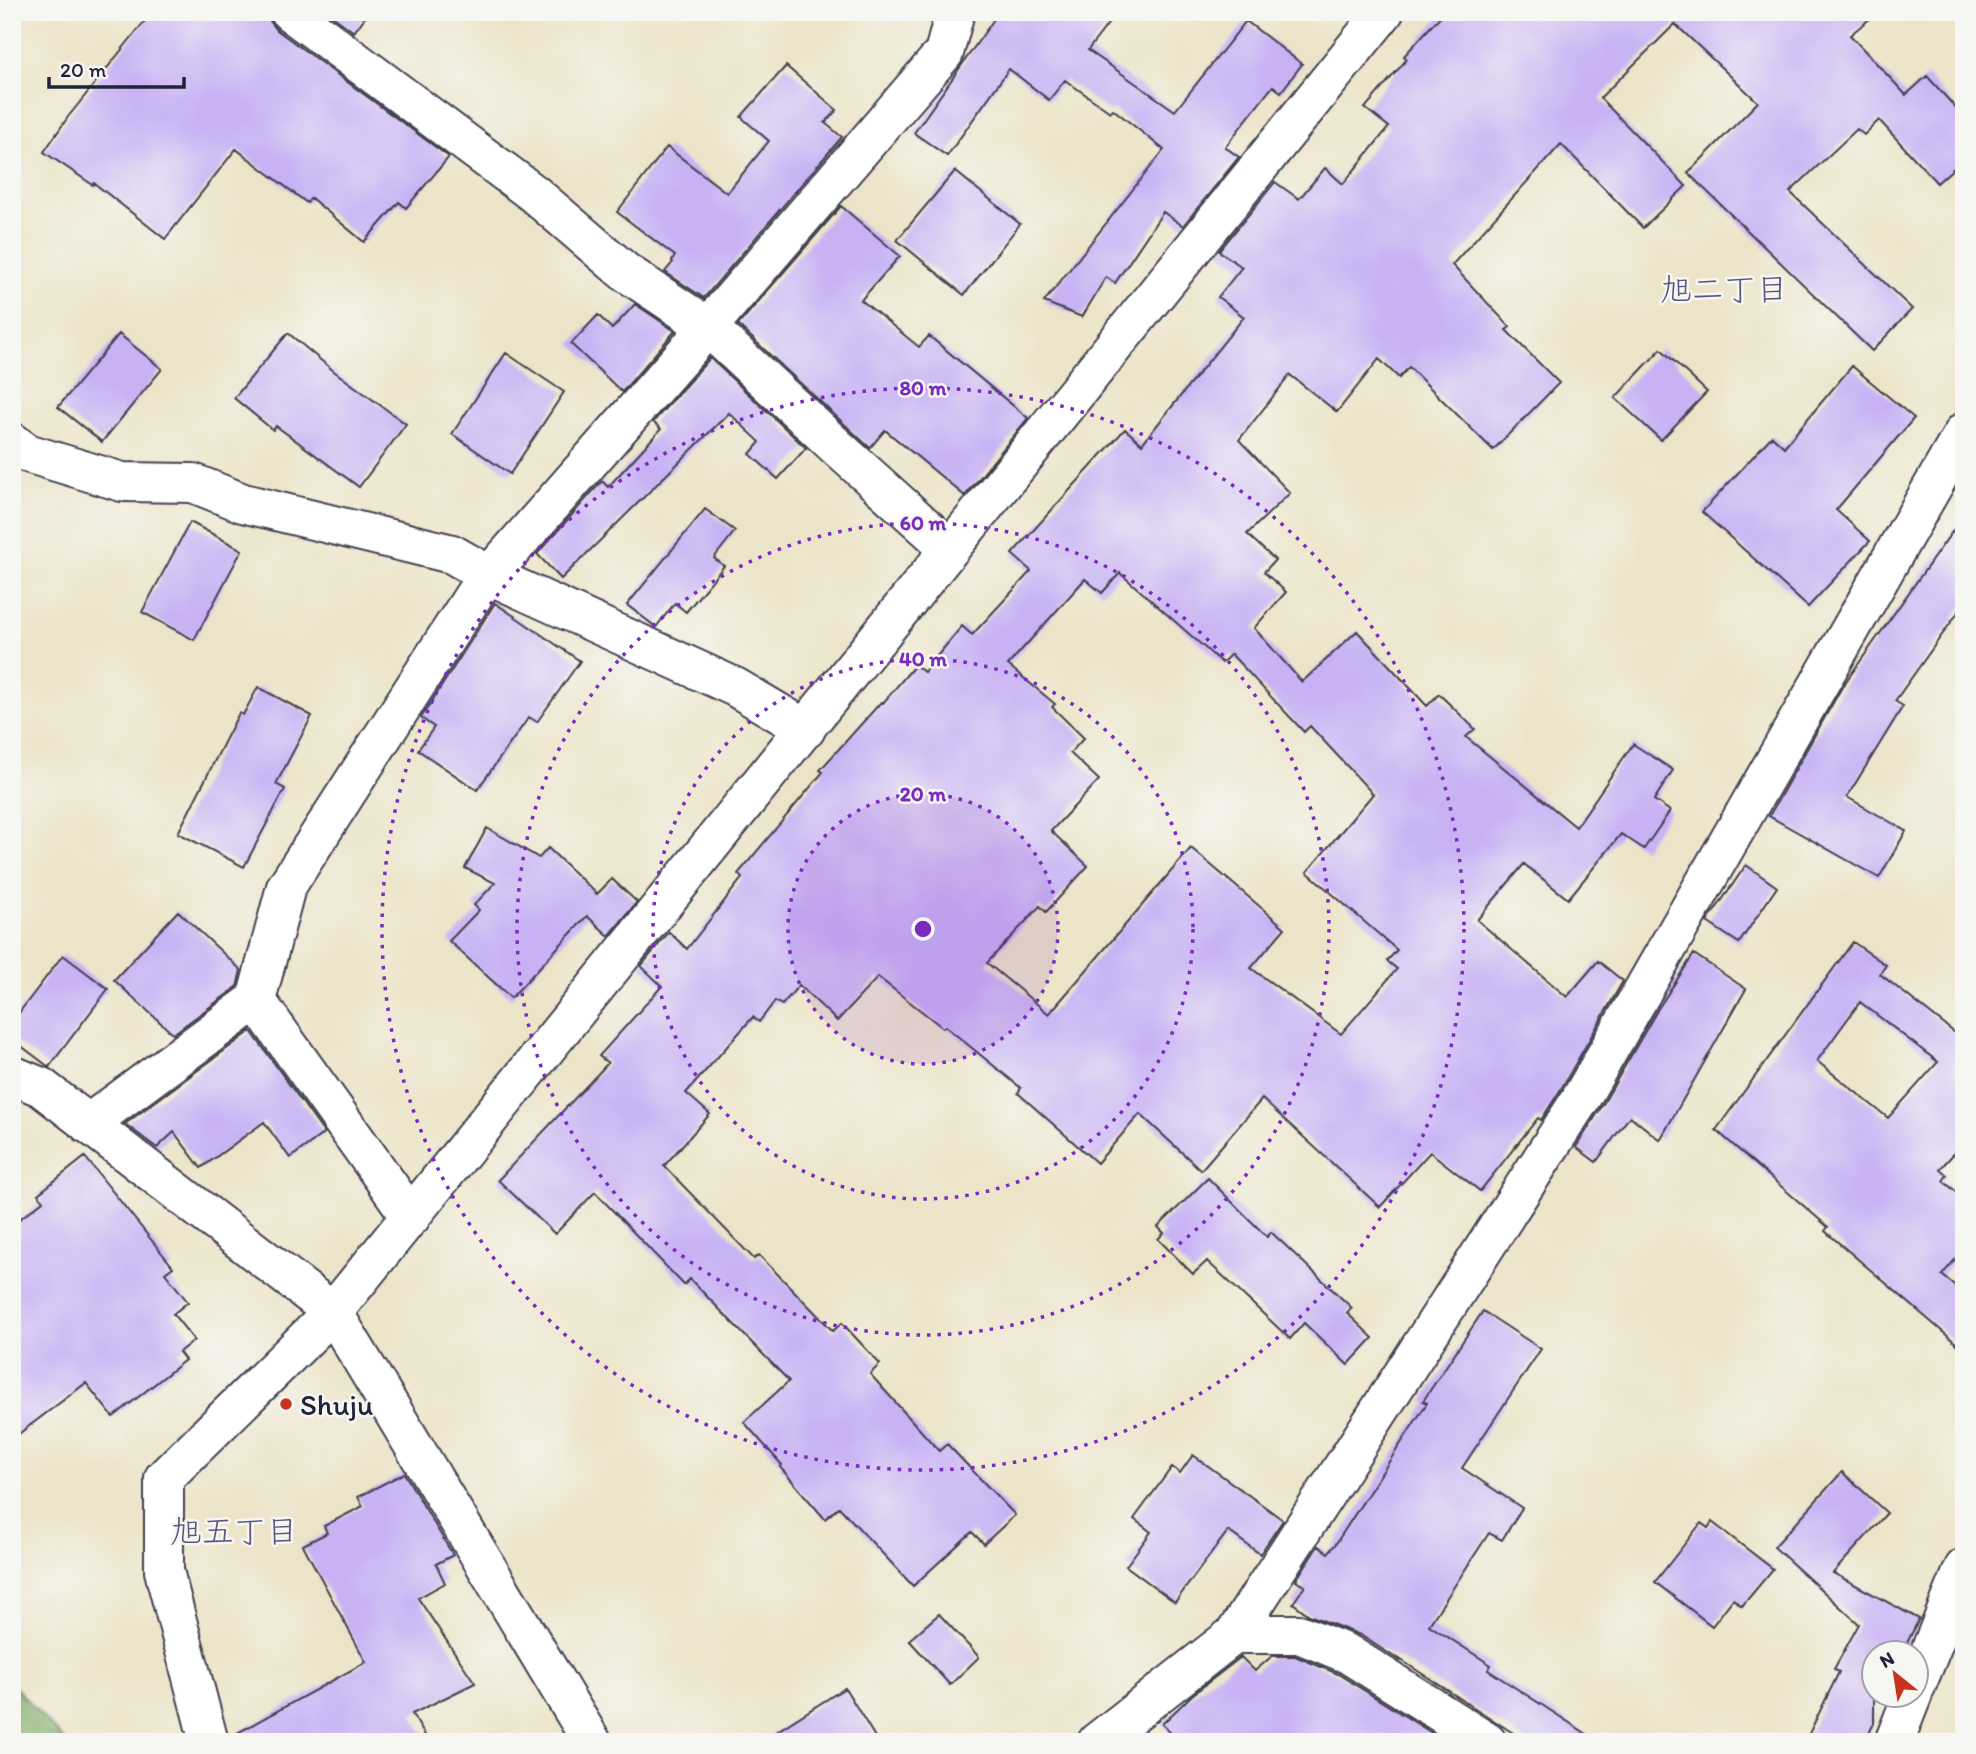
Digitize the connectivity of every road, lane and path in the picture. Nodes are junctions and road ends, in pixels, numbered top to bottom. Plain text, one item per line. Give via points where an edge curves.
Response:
1 (290, 12) edge
2 (955, 12) edge
3 (1384, 12) edge
4 (708, 327) junction
5 (1964, 432) edge
6 (12, 442) edge
7 (950, 549) junction
8 (489, 575) junction
9 (806, 729) junction
10 (256, 1000) junction
11 (12, 1075) edge
12 (89, 1124) junction
13 (411, 1217) junction
14 (333, 1312) junction
15 (1964, 1568) edge
16 (1235, 1634) junction
17 (1930, 1652) edge
18 (1908, 1708) edge
19 (209, 1742) edge
20 (592, 1742) edge
21 (1097, 1742) edge
22 (1486, 1742) edge
23 (1894, 1742) edge

1 - 4 street via 533,193 624,271
2 - 4 street via 944,53
3 - 7 street
4 - 7 street
4 - 8 street
5 - 16 street via 1580,1100
6 - 8 street via 27,453 122,482 193,483 243,503 452,554
7 - 9 street
8 - 9 street via 734,688
8 - 10 street via 286,887
9 - 13 street
10 - 12 street
10 - 13 street
11 - 12 street via 41,1087
12 - 14 street
13 - 14 street
14 - 19 street via 164,1478 164,1571
14 - 20 street
15 - 17 street
16 - 21 street
16 - 22 street via 1299,1634 1348,1654
18 - 23 street

